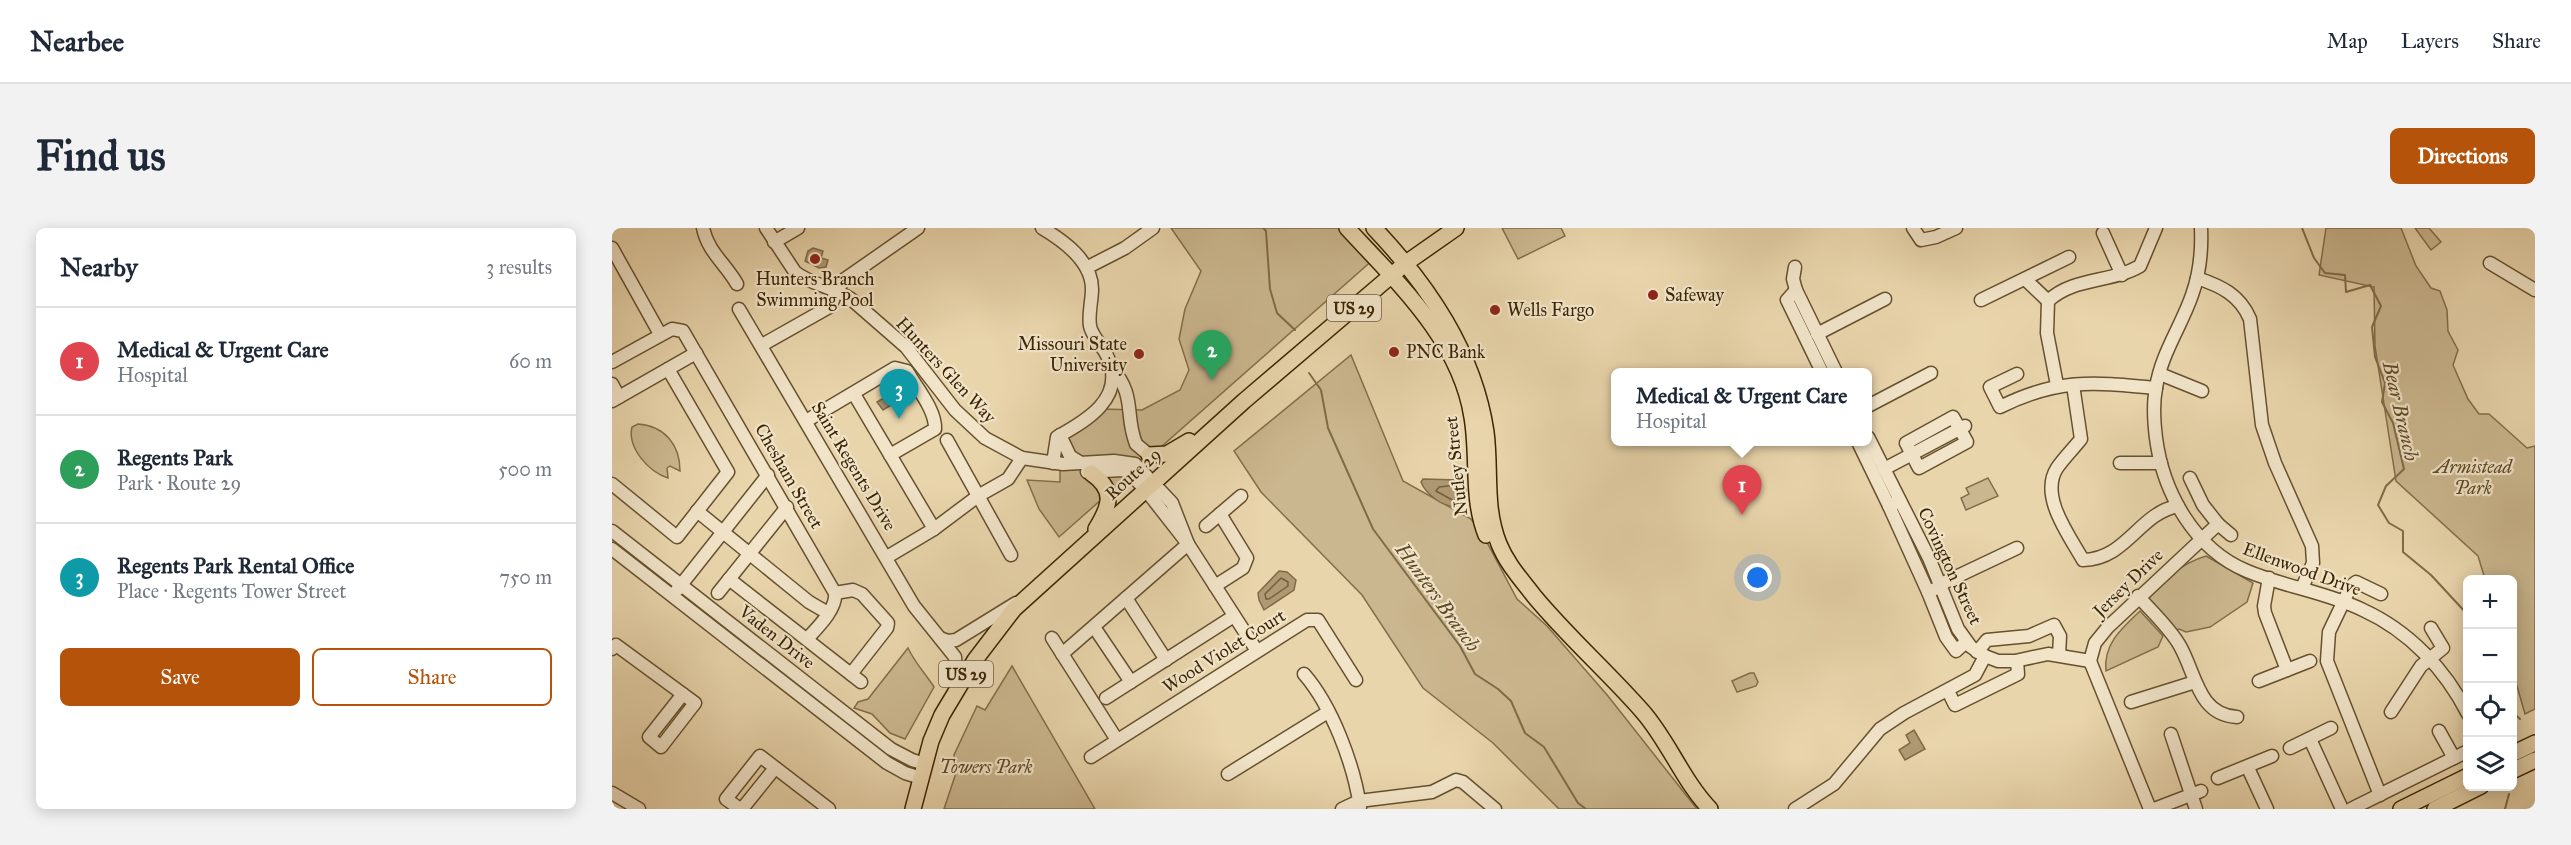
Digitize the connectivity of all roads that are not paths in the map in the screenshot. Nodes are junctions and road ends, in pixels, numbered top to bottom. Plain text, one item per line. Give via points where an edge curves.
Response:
1 (703, 228) edge
2 (766, 228) edge
3 (798, 228) edge
4 (918, 228) edge
5 (1042, 228) edge
6 (1153, 228) edge
7 (1347, 228) edge
8 (1374, 228) edge
9 (1456, 228) edge
10 (1912, 228) edge
11 (1956, 228) edge
12 (2156, 228) edge
13 (2201, 228) edge
14 (2103, 233) dead end
15 (774, 242) junction
16 (612, 248) edge
17 (2069, 257) dead end
18 (1406, 263) junction
19 (2490, 263) dead end
20 (1088, 267) junction
21 (1795, 267) dead end
22 (1392, 274) junction
23 (2122, 274) junction
24 (2197, 278) junction
25 (2025, 279) junction
26 (737, 284) dead end
27 (1796, 290) junction
28 (2535, 290) edge
29 (836, 291) junction
30 (1885, 299) dead end
31 (1981, 300) dead end
32 (2048, 301) junction
33 (740, 309) dead end
34 (660, 334) junction
35 (1817, 334) junction
36 (762, 345) junction
37 (696, 353) junction
38 (612, 362) edge
39 (1111, 368) junction
40 (1820, 368) edge
41 (1834, 368) edge
42 (668, 369) junction
43 (1931, 373) dead end
44 (2017, 374) dead end
45 (2160, 374) junction
46 (612, 384) edge
47 (2056, 385) junction
48 (2073, 385) junction
49 (2156, 388) junction
50 (2202, 391) dead end
51 (854, 394) junction
52 (945, 398) junction
53 (616, 399) edge
54 (1872, 403) edge
55 (928, 408) junction
56 (806, 421) junction
57 (1222, 421) junction
58 (1963, 428) dead end
59 (1061, 438) junction
60 (947, 440) dead end
61 (1872, 445) edge
62 (1861, 446) edge
63 (890, 455) junction
64 (1149, 455) junction
65 (1022, 458) junction
66 (1058, 463) junction
67 (2120, 463) dead end
68 (2161, 463) junction
69 (1090, 466) junction
70 (1884, 469) junction
71 (768, 475) junction
72 (2190, 478) dead end
73 (612, 484) edge
74 (1149, 486) junction
75 (978, 496) junction
76 (1241, 496) dead end
77 (1895, 503) junction
78 (2178, 506) junction
79 (787, 507) junction
80 (697, 511) junction
81 (1220, 514) junction
82 (2218, 524) junction
83 (1206, 526) dead end
84 (934, 529) junction
85 (612, 531) edge
86 (723, 532) junction
87 (2231, 535) dead end
88 (1090, 539) junction
89 (2202, 539) junction
90 (1188, 544) junction
91 (2017, 548) dead end
92 (612, 549) edge
93 (750, 552) junction
94 (1011, 555) dead end
95 (887, 557) junction
96 (2269, 578) junction
97 (729, 579) junction
98 (681, 586) junction
99 (1215, 586) junction
100 (1941, 586) junction
101 (2302, 588) junction
102 (1928, 592) junction
103 (718, 593) dead end
104 (835, 593) junction
105 (2380, 594) dead end
106 (673, 596) junction
107 (1028, 596) junction
108 (2138, 596) junction
109 (1126, 598) junction
110 (2345, 602) junction
111 (1544, 610) junction
112 (828, 613) junction
113 (1234, 616) junction
114 (1094, 627) junction
115 (2431, 628) dead end
116 (940, 638) junction
117 (1052, 638) dead end
118 (807, 639) junction
119 (1966, 642) junction
120 (612, 649) edge
121 (1257, 651) junction
122 (1062, 654) junction
123 (1981, 654) junction
124 (2059, 655) junction
125 (2430, 659) junction
126 (1166, 660) junction
127 (2017, 661) junction
128 (2090, 661) junction
129 (2310, 661) dead end
130 (2287, 670) junction
131 (1304, 674) dead end
132 (1356, 680) dead end
133 (2259, 681) dead end
134 (1131, 682) junction
135 (2195, 682) junction
136 (957, 687) junction
137 (1948, 691) junction
138 (683, 694) dead end
139 (1106, 698) dead end
140 (2131, 702) dead end
141 (2463, 706) edge
142 (1328, 712) junction
143 (2391, 712) dead end
144 (2237, 717) dead end
145 (2331, 728) dead end
146 (2439, 731) dead end
147 (2171, 734) dead end
148 (2310, 739) junction
149 (1117, 740) junction
150 (2535, 743) edge
151 (2290, 748) dead end
152 (2517, 752) edge
153 (2463, 754) edge
154 (2272, 756) dead end
155 (1091, 757) dead end
156 (2454, 758) junction
157 (2535, 760) edge
158 (775, 768) junction
159 (2248, 768) junction
160 (2517, 769) edge
161 (923, 771) junction
162 (1228, 774) dead end
163 (2218, 778) dead end
164 (2463, 778) edge
165 (2471, 791) edge
166 (612, 793) edge
167 (2195, 793) junction
168 (2379, 795) junction
169 (1359, 805) edge
170 (639, 809) edge
171 (741, 809) edge
172 (829, 809) edge
173 (913, 809) edge
174 (1342, 809) edge
175 (1495, 809) edge
176 (1710, 809) edge
177 (1796, 809) edge
178 (2152, 809) edge
179 (2196, 809) edge
180 (2267, 809) edge
181 (2342, 809) edge
182 (2351, 809) edge
183 (2401, 809) edge
184 (2435, 809) edge

1 - 26 street via 708,247
2 - 15 street, Hunters Glen Way
3 - 15 street
4 - 29 street via 845,279
5 - 20 street
6 - 20 street via 1119,252
7 - 22 main road, Nutley Street
8 - 18 main road, Nutley Street
9 - 18 main road, Route 29 / US 29
10 - 11 street via 1921,240
12 - 23 street via 2140,266
13 - 24 street, Ellenwood Drive
14 - 23 street
15 - 29 street, Hunters Glen Way via 801,278
16 - 34 street
17 - 25 street
18 - 22 main road, Route 29 / US 29
18 - 111 main road, Nutley Street via 1437,305 1462,353 1483,416 1488,500 1495,533 1509,565
19 - 28 street
20 - 39 street via 1091,330 1106,352
21 - 27 street
22 - 57 main road, Route 29 / US 29
22 - 111 main road, Nutley Street via 1434,327 1465,390 1474,428 1477,508 1490,543 1510,580
23 - 32 street via 2069,286
24 - 45 street, Ellenwood Drive
24 - 101 street via 2230,292 2243,303 2250,319 2262,425 2312,546 2313,563
25 - 31 street
25 - 32 street
27 - 35 street
27 - 40 street via 1787,300
29 - 36 street via 831,306
29 - 52 street, Hunters Glen Way via 851,299 906,347
30 - 35 street
32 - 47 street via 2047,333
33 - 36 street, Saint Regents Drive
34 - 37 street, Chesham Street via 682,330
34 - 38 street
35 - 41 street
36 - 56 street, Saint Regents Drive
37 - 42 street
37 - 71 street, Chesham Street
39 - 59 street via 1111,386 1104,403
39 - 64 street via 1123,380 1129,394 1136,444
42 - 53 street
42 - 80 street via 728,472
43 - 54 street
44 - 47 street via 1990,387 2000,407
45 - 49 street, Ellenwood Drive
45 - 50 street
46 - 53 street
47 - 48 street
48 - 49 street via 2102,383
48 - 78 street via 2081,439 2056,470 2050,491 2083,560 2099,559 2122,546 2153,517
49 - 68 street, Ellenwood Drive via 2155,428
51 - 55 street via 896,368 907,371
51 - 56 street
51 - 63 street
52 - 55 street
52 - 65 street, Hunters Glen Way via 985,438
55 - 63 street via 935,429
56 - 95 street, Saint Regents Drive
57 - 64 main road via 1167,454
57 - 74 main road, Route 29 / US 29
58 - 70 street
59 - 66 street via 1054,442
59 - 69 street via 1070,456
60 - 75 street
61 - 70 street, Covington Street
62 - 77 street
63 - 84 street
64 - 69 street via 1128,452
65 - 66 street, Hunters Glen Way
65 - 75 street via 1008,479
66 - 69 street, Hunters Glen Way via 1074,470
67 - 68 street
68 - 78 street, Ellenwood Drive
69 - 74 street, Hunters Glen Way via 1128,472
69 - 88 main road via 1104,484 1108,497
70 - 77 street, Covington Street
71 - 79 street, Chesham Street
71 - 86 street
72 - 82 street
73 - 80 street via 677,537
74 - 88 main road, Route 29 / US 29
74 - 90 street, Hunters Glen Way via 1172,503
75 - 84 street
75 - 94 street
76 - 81 street
77 - 100 street, Covington Street
77 - 102 street
78 - 89 street, Ellenwood Drive
79 - 93 street
79 - 104 street, Chesham Street
80 - 86 street
81 - 83 street
81 - 99 street via 1247,558 1243,568
82 - 87 street
82 - 89 street, Jersey Drive
84 - 95 street
85 - 98 street, Vaden Drive
86 - 93 street
86 - 98 street
88 - 107 main road, Route 29 / US 29
89 - 96 street, Ellenwood Drive via 2236,566
89 - 108 street, Jersey Drive
90 - 99 street, Hunters Glen Way
90 - 109 street
91 - 100 street
92 - 106 street, Vaden Drive
93 - 97 street
93 - 112 street via 809,602
95 - 116 street, Saint Regents Drive via 914,606
96 - 101 street, Ellenwood Drive
96 - 130 street via 2265,614
97 - 103 street
97 - 118 street
98 - 106 street
98 - 161 street, Vaden Drive
99 - 113 street, Hunters Glen Way
100 - 102 street
100 - 119 street, Covington Street
101 - 110 street, Ellenwood Drive
102 - 119 street via 1946,637 1956,651
104 - 112 street
104 - 118 street via 853,590 862,594 888,623 856,678
105 - 110 street via 2356,582
106 - 161 street, Vaden Drive via 887,763 905,773
107 - 116 street via 956,640
107 - 136 main road, Route 29 / US 29 via 999,626
108 - 128 street, Jersey Drive via 2098,639
108 - 135 street via 2180,646
109 - 114 street
109 - 126 street
110 - 125 street, Ellenwood Drive via 2388,624
110 - 168 street via 2329,632 2327,661
111 - 176 main road, Nutley Street via 1643,712
112 - 118 street
113 - 121 street, Hunters Glen Way
113 - 126 street
114 - 122 street
114 - 134 street
115 - 125 street via 2443,648
116 - 136 street, Saint Regents Drive via 955,657
117 - 122 street
119 - 123 street, Covington Street
120 - 138 street via 616,645
121 - 132 street, Wood Violet Court via 1307,620 1318,620
121 - 149 street, Wood Violet Court
122 - 149 street
123 - 124 street via 1987,640 2029,636 2054,625 2060,636
123 - 127 street via 1998,661
123 - 137 street via 1976,675
124 - 127 street via 2037,655
124 - 128 street
125 - 141 street, Ellenwood Drive
125 - 143 street via 2421,666
126 - 134 street
127 - 137 street via 2018,674 1955,705
128 - 178 street
129 - 130 street
130 - 133 street
131 - 142 street
134 - 139 street
135 - 140 street
135 - 144 street via 2219,714
136 - 161 main road, Route 29 / US 29 via 935,731
137 - 177 street via 1880,729 1834,784
142 - 162 street
142 - 169 street via 1355,782
145 - 148 street
146 - 156 street
147 - 167 street
148 - 151 street
148 - 181 street
149 - 155 street, Wood Violet Court
150 - 152 main road
153 - 156 street
154 - 159 street
156 - 168 street
157 - 160 main road
158 - 171 street
158 - 171 street via 760,756 726,799
158 - 172 street
159 - 163 street
159 - 180 street
161 - 173 main road, Route 29 / US 29
164 - 183 main road
165 - 184 main road
166 - 170 street
167 - 178 street
167 - 179 street
168 - 182 street
169 - 174 street
169 - 175 street via 1432,792 1456,780

